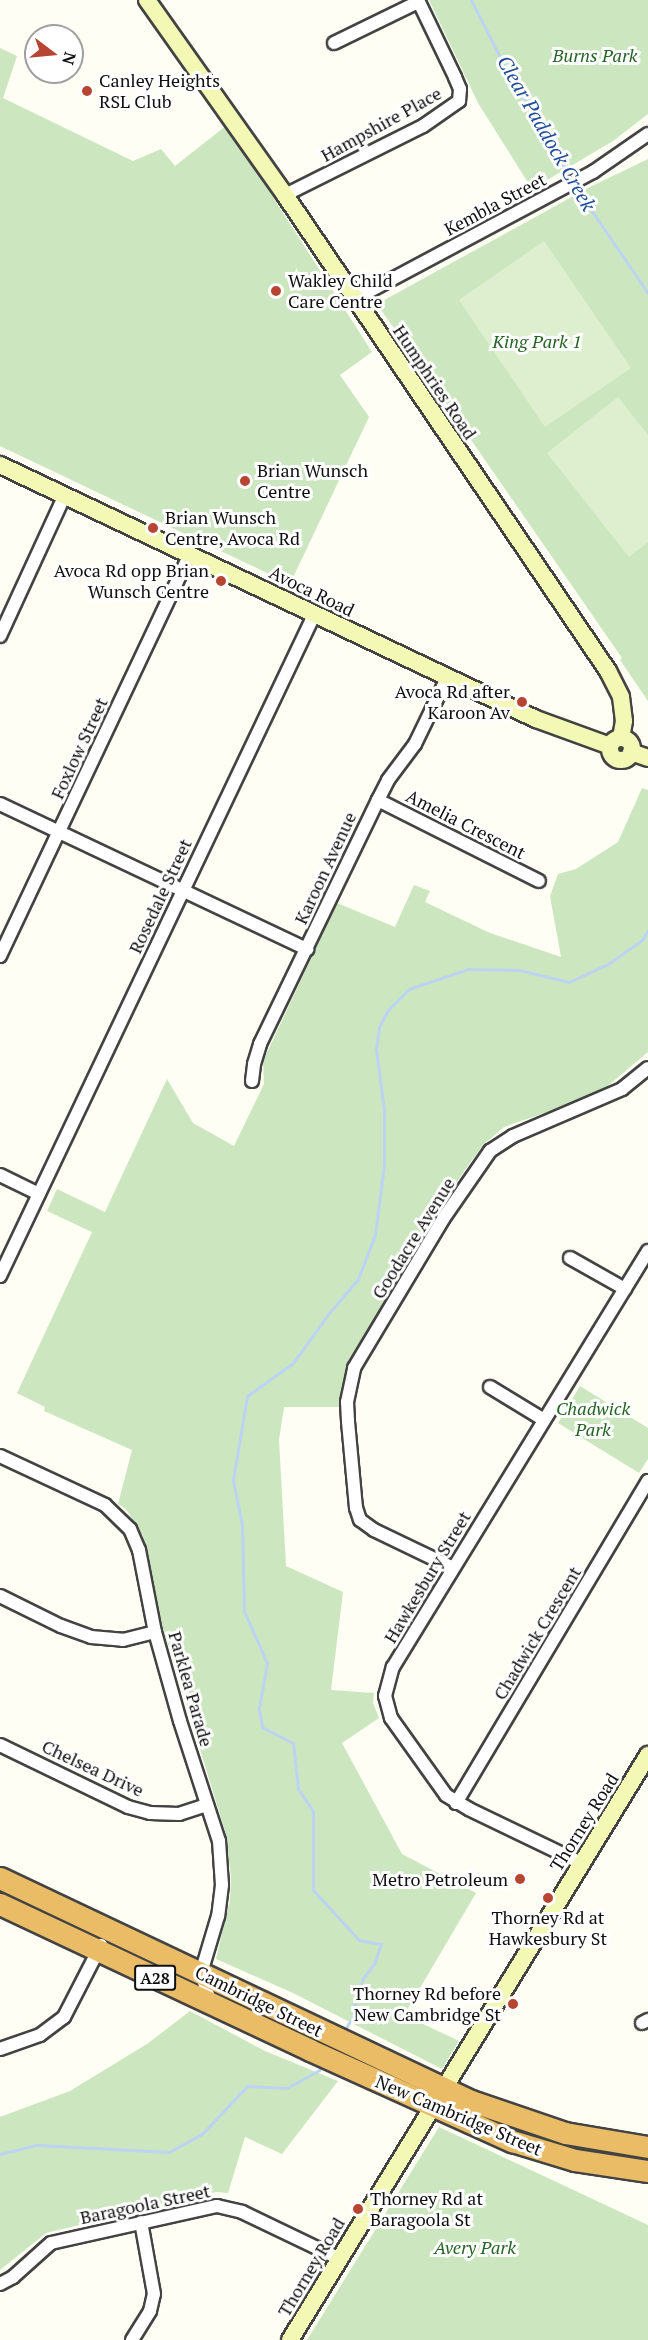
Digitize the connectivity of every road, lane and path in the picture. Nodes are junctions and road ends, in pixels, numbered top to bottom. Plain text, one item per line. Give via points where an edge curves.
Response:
1 (147, 0) edge
2 (418, 1) edge
3 (334, 43) dead end
4 (648, 134) edge
5 (285, 195) junction
6 (355, 299) junction
7 (0, 465) edge
8 (65, 495) junction
9 (190, 554) junction
10 (314, 615) junction
11 (0, 636) edge
12 (447, 678) junction
13 (615, 742) junction
14 (648, 758) edge
15 (378, 800) junction
16 (0, 804) edge
17 (59, 832) junction
18 (539, 881) dead end
19 (182, 891) junction
20 (307, 949) junction
21 (0, 956) edge
22 (648, 1068) edge
23 (252, 1081) dead end
24 (0, 1175) edge
25 (39, 1194) junction
26 (648, 1251) edge
27 (570, 1258) dead end
28 (0, 1276) edge
29 (625, 1289) junction
30 (490, 1387) dead end
31 (544, 1420) junction
32 (0, 1456) edge
33 (648, 1481) edge
34 (453, 1568) junction
35 (0, 1596) edge
36 (155, 1632) junction
37 (0, 1745) edge
38 (648, 1755) edge
39 (456, 1803) junction
40 (207, 1805) junction
41 (581, 1863) junction
42 (0, 1878) edge
43 (0, 1904) edge
44 (108, 1931) junction
45 (98, 1951) junction
46 (201, 1973) junction
47 (212, 2004) junction
48 (0, 2049) edge
49 (350, 2056) junction
50 (443, 2089) junction
51 (432, 2107) junction
52 (648, 2147) edge
53 (648, 2171) edge
54 (141, 2222) junction
55 (338, 2258) junction
56 (0, 2284) edge
57 (132, 2340) edge
58 (290, 2340) edge

1 - 5 street, Humphries Road
2 - 3 street
2 - 5 street, Hampshire Place via 460,89 459,101 423,126
4 - 6 street, Kembla Street via 592,172
5 - 6 street, Humphries Road
6 - 13 street, Humphries Road via 608,671 621,697 624,721
7 - 8 street, Avoca Road
8 - 9 street, Avoca Road
8 - 11 street
9 - 10 street, Avoca Road
9 - 17 street, Foxlow Street
10 - 12 street, Avoca Road
10 - 19 street, Rosedale Street
12 - 13 street, Avoca Road via 536,719
12 - 15 street, Karoon Avenue via 415,744
13 - 14 street via 629,742 631,752
15 - 18 street, Amelia Crescent
15 - 20 street, Karoon Avenue
16 - 17 street
17 - 19 street
17 - 21 street, Foxlow Street
19 - 20 street
19 - 25 street, Rosedale Street
20 - 23 street, Karoon Avenue via 261,1044
22 - 34 street, Goodacre Avenue via 622,1089 513,1136 490,1151 443,1220 354,1368 347,1402 359,1521
24 - 25 street
25 - 28 street, Rosedale Street
26 - 29 street, Hawkesbury Street
27 - 29 street
29 - 31 street, Hawkesbury Street
30 - 31 street
31 - 34 street, Hawkesbury Street
32 - 36 street, Parklea Parade via 105,1505 119,1516 139,1550
33 - 39 street, Chadwick Crescent
34 - 39 street, Hawkesbury Street via 393,1668 385,1696 391,1718 440,1790
35 - 36 street via 91,1637 123,1640
36 - 40 street, Parklea Parade
37 - 40 street, Chelsea Drive via 128,1807 178,1814
38 - 41 street, Thorney Road
39 - 41 street, Hawkesbury Street
40 - 46 street, Parklea Parade via 219,1841 222,1884 218,1916
41 - 50 street, Thorney Road
42 - 44 highway, Cambridge Street / A28
43 - 45 highway, Cambridge Street / A28
44 - 45 street
44 - 46 highway, Cambridge Street / A28
45 - 47 highway, Cambridge Street / A28
45 - 48 street via 64,2017 40,2035
46 - 47 street
46 - 49 highway, Cambridge Street / A28 via 321,2031
47 - 49 highway, Cambridge Street / A28 via 310,2050
49 - 50 highway, New Cambridge Street / A28
49 - 51 highway, New Cambridge Street / A28
50 - 51 street, Thorney Road
50 - 52 highway, New Cambridge Street / A28 via 554,2130
51 - 53 highway, New Cambridge Street / A28 via 558,2156
51 - 55 street, Thorney Road
54 - 55 street, Baragoola Street via 225,2206
54 - 56 street, Baragoola Street via 51,2243
54 - 57 street via 154,2294 150,2311
55 - 58 street, Thorney Road

